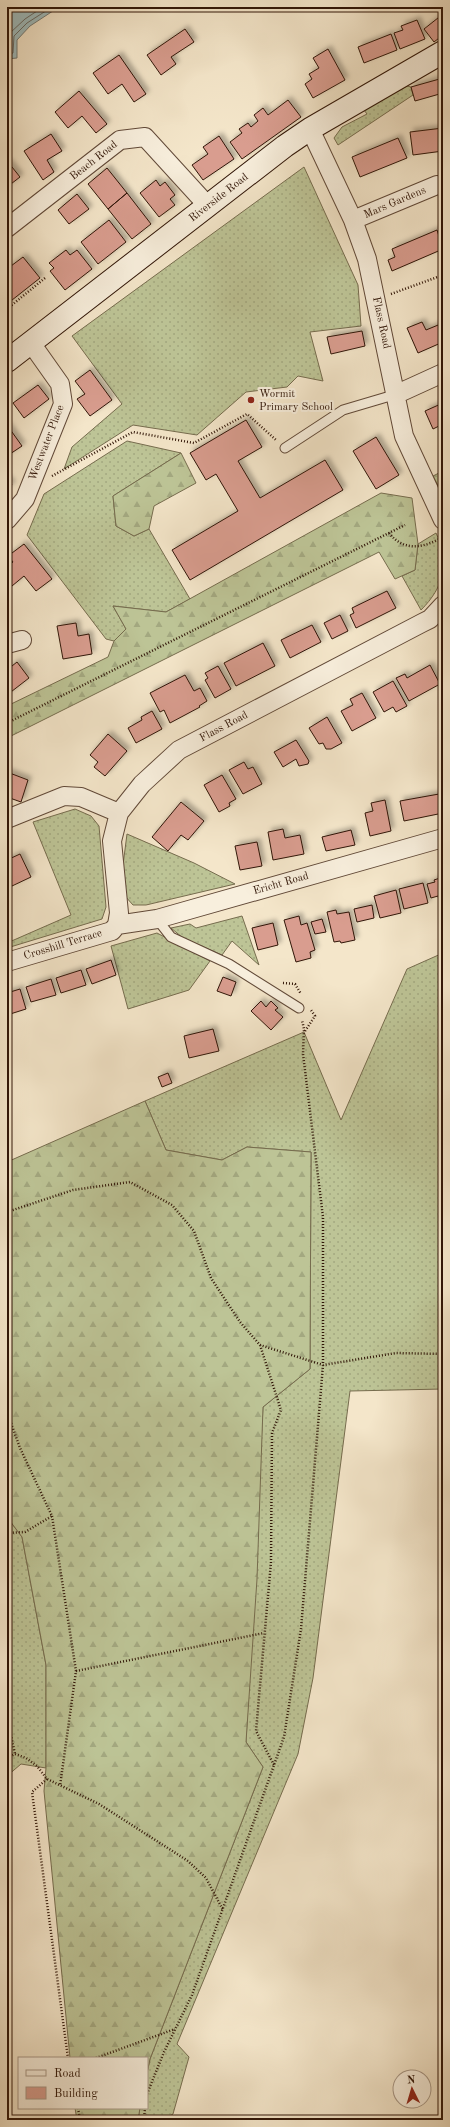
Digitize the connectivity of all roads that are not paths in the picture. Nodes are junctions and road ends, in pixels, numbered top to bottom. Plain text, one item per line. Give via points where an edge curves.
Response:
1 (443, 52) edge
2 (310, 129) junction
3 (437, 185) dead end
4 (208, 206) junction
5 (353, 220) junction
6 (9, 227) edge
7 (31, 343) junction
8 (7, 361) edge
9 (443, 373) edge
10 (397, 394) junction
11 (285, 448) road end
12 (7, 520) edge
13 (443, 528) edge
14 (443, 605) edge
15 (119, 813) junction
16 (7, 819) edge
17 (443, 838) edge
18 (157, 919) junction
19 (117, 925) junction
20 (7, 962) edge
21 (299, 1008) road end

1 - 2 main road, Riverside Road
2 - 4 main road, Riverside Road
2 - 5 street, Flass Road
3 - 5 street, Mars Gardens
4 - 6 street, Beach Road via 145,137 120,140
4 - 7 main road, Riverside Road
5 - 10 street, Flass Road via 367,259
7 - 8 main road, Riverside Road
7 - 12 street, Westwater Place via 60,384 63,404 25,499
9 - 10 street
10 - 11 lane via 343,410
10 - 13 street, Flass Road via 404,436
14 - 15 street, Flass Road via 430,619 179,750 142,784
15 - 16 street via 80,797 64,796
15 - 19 street, Flass Road via 112,841 119,913
17 - 18 street, Ericht Road
18 - 19 street, Ericht Road
18 - 21 lane via 171,936 229,964
19 - 20 street, Crosshill Terrace via 112,931

